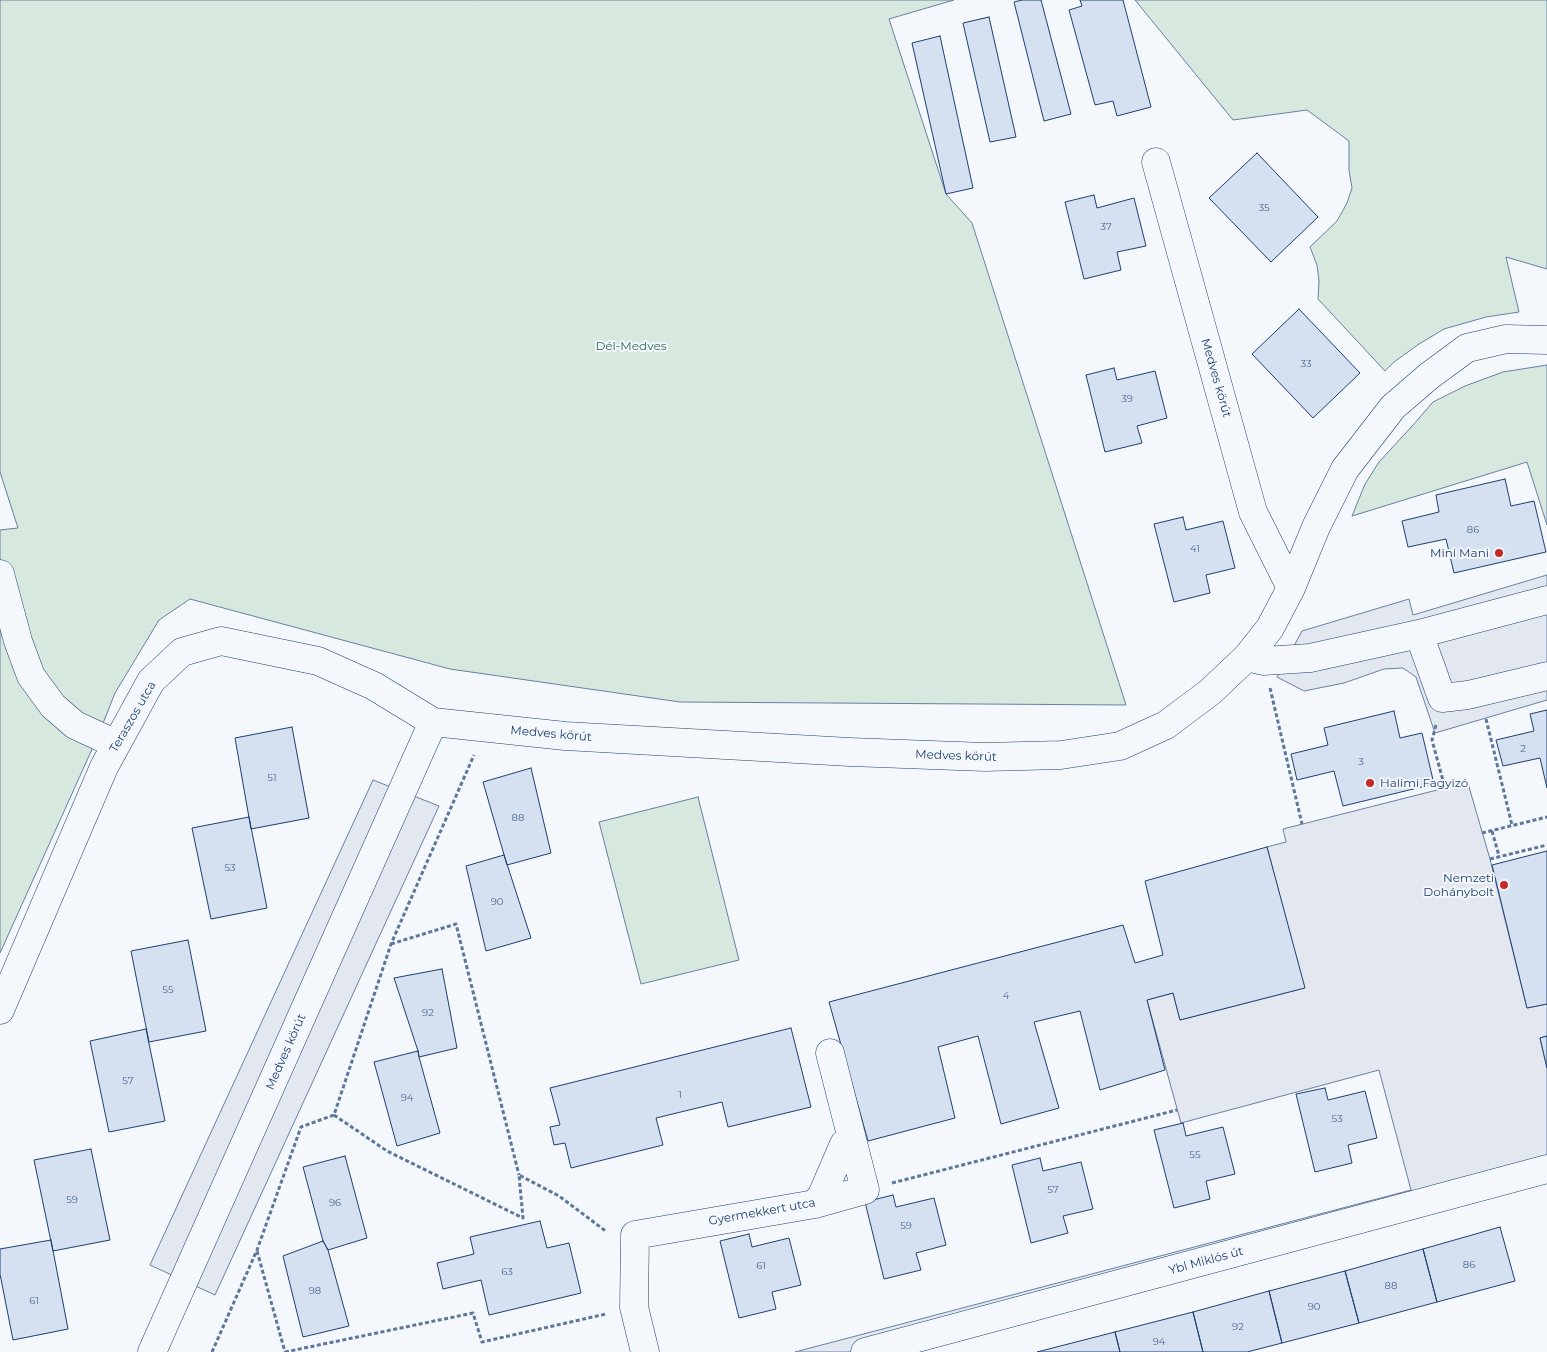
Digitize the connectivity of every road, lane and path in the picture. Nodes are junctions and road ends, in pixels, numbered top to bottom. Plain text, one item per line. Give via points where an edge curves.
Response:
1 (1156, 162) dead end
2 (1547, 340) edge
3 (0, 574) edge
4 (1291, 588) junction
5 (1547, 600) edge
6 (1419, 634) junction
7 (1255, 659) junction
8 (1547, 676) edge
9 (1479, 692) junction
10 (1442, 698) junction
11 (433, 722) junction
12 (488, 728) junction
13 (116, 744) junction
14 (1445, 788) dead end
15 (1547, 817) edge
16 (1302, 824) dead end
17 (1512, 825) junction
18 (1492, 831) junction
19 (1482, 833) dead end
20 (1547, 845) edge
21 (1499, 856) junction
22 (1490, 859) dead end
23 (391, 944) junction
24 (0, 1010) edge
25 (830, 1053) dead end
26 (1177, 1110) dead end
27 (334, 1115) junction
28 (852, 1138) junction
29 (1547, 1169) edge
30 (519, 1175) junction
31 (866, 1190) junction
32 (815, 1204) junction
33 (636, 1234) junction
34 (257, 1250) junction
35 (634, 1307) junction
36 (152, 1352) edge
37 (212, 1352) edge
38 (285, 1352) edge
39 (645, 1352) edge
40 (865, 1352) edge

1 - 4 street, Medves körút via 1253,512
2 - 4 street, Medves körút via 1506,339 1466,348 1393,407 1345,470 1316,527
3 - 13 street via 31,676 53,706 75,725
4 - 7 street, Medves körút
5 - 6 street
6 - 7 street via 1310,658
6 - 10 street
7 - 12 street, Medves körút via 1166,725 1120,746 1061,755 985,757 850,752 565,736
7 - 16 path
8 - 9 street
9 - 10 street
9 - 17 path
10 - 14 path via 1432,740
11 - 12 street, Medves körút
11 - 13 street, Teraszos utca via 374,686 318,661 221,641 182,652 151,681
11 - 36 street, Medves körút
12 - 23 path
13 - 24 street, Teraszos utca
15 - 17 path
17 - 18 path
18 - 19 path
18 - 21 path
20 - 21 path
21 - 22 path
23 - 27 path
23 - 30 path via 456,924
25 - 28 street
26 - 31 path
27 - 30 path via 387,1151 523,1218
27 - 34 path via 301,1127
28 - 31 street
28 - 32 street via 844,1144
29 - 40 street, Ybl Miklós út
30 - 33 path via 559,1196 606,1232
31 - 32 street, Gyermekkert utca
32 - 33 street, Gyermekkert utca
33 - 35 street
34 - 37 path
34 - 38 path
35 - 38 path via 482,1342 473,1313
35 - 39 street

